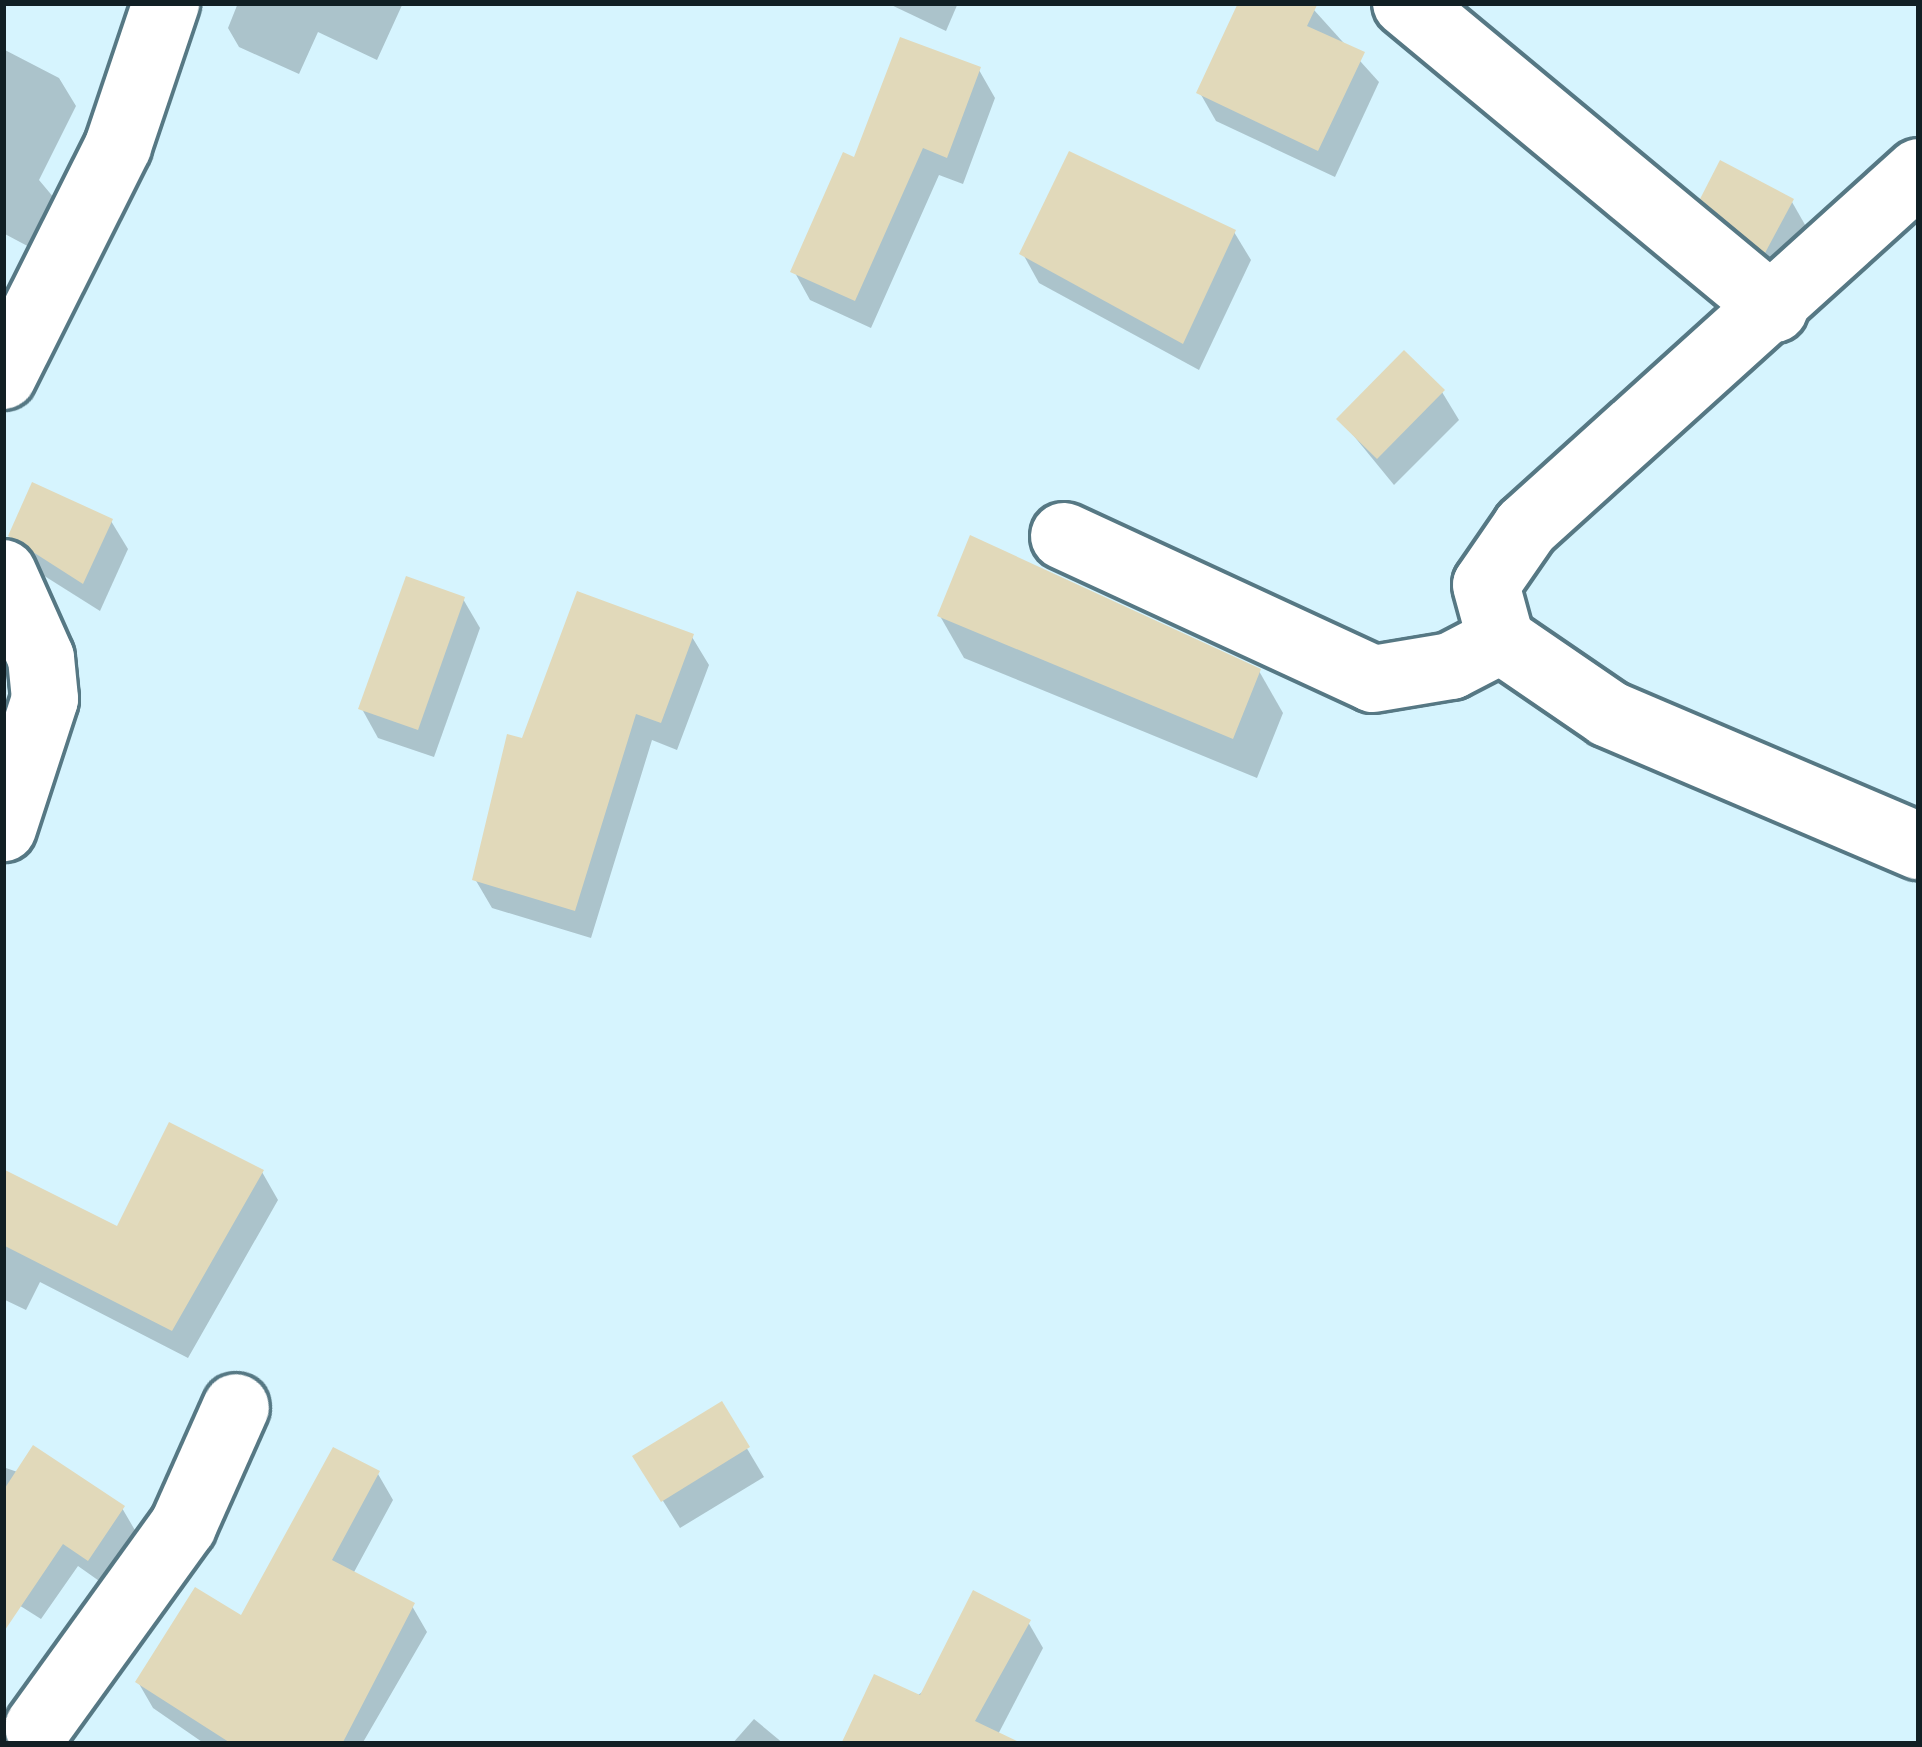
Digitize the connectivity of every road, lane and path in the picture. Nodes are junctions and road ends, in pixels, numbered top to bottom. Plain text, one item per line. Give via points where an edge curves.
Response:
1 (166, 3) edge
2 (1406, 3) edge
3 (1919, 172) edge
4 (1774, 309) junction
5 (3, 376) edge
6 (1064, 536) dead end
7 (3, 573) edge
8 (1501, 640) junction
9 (3, 827) edge
10 (1919, 846) edge
11 (236, 1407) dead end
12 (37, 1726) edge

1 - 5 street via 118,146
2 - 4 street
3 - 4 street
4 - 8 street via 1503,552 1486,585
6 - 8 street via 1373,680 1451,666
7 - 9 street via 41,658 45,699
8 - 10 street via 1609,714
11 - 12 street via 183,1526

